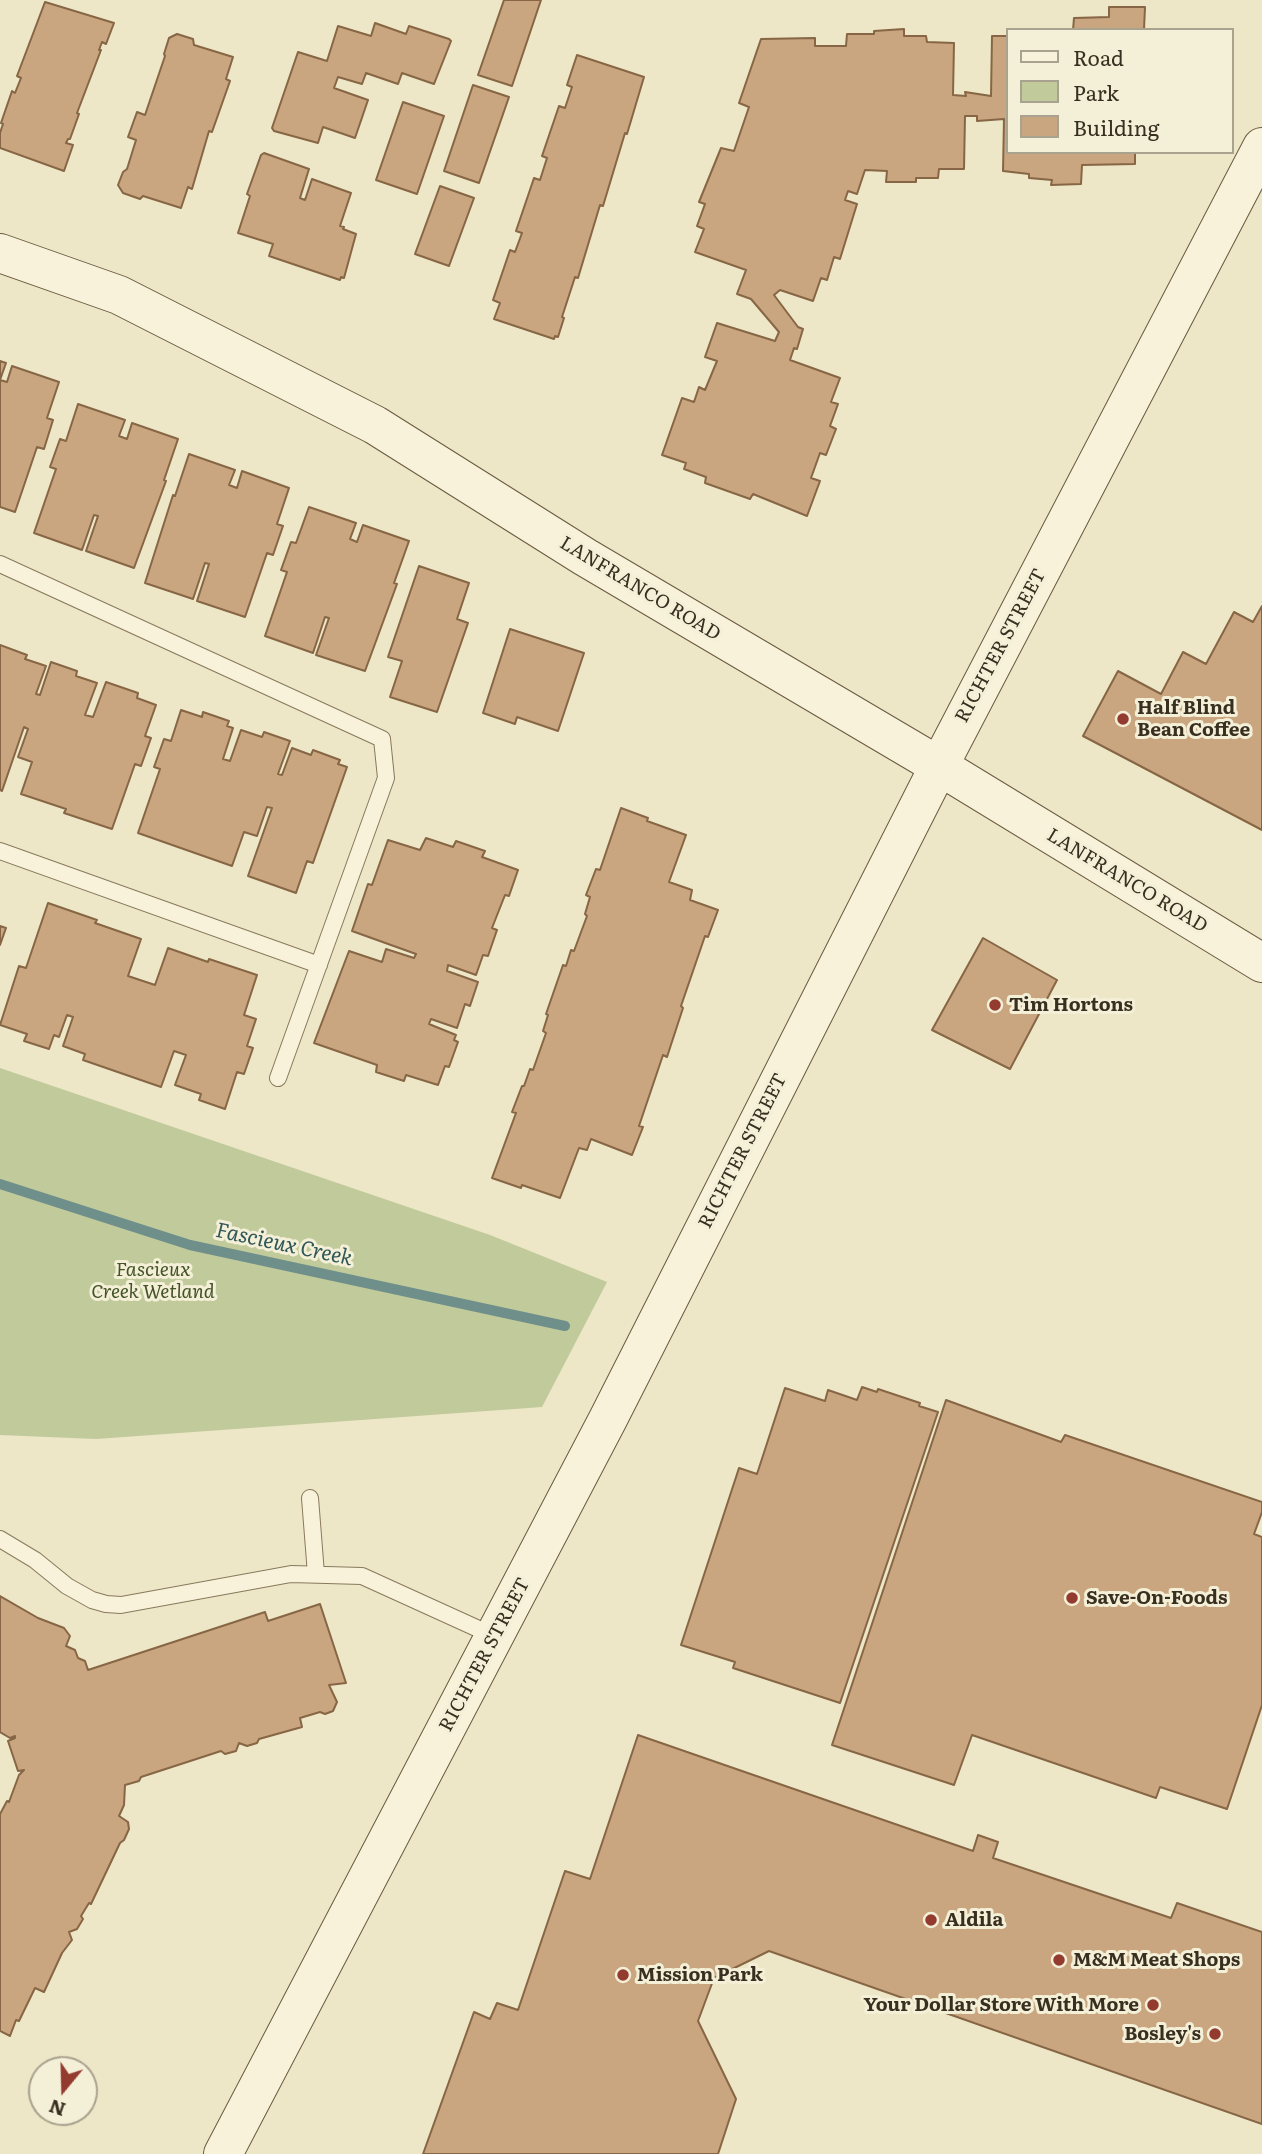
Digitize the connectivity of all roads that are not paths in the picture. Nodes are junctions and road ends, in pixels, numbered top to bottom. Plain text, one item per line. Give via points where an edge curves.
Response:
1 (1262, 146) edge
2 (0, 253) edge
3 (0, 564) edge
4 (939, 766) junction
5 (0, 850) edge
6 (1262, 963) edge
7 (319, 965) junction
8 (278, 1078) dead end
9 (310, 1498) dead end
10 (0, 1539) edge
11 (316, 1574) junction
12 (495, 1636) junction
13 (223, 2154) edge

1 - 4 main road, RICHTER STREET
2 - 4 main road, LANFRANCO ROAD via 119,295 375,425 585,557
3 - 7 lane via 382,740 386,778
4 - 6 main road, LANFRANCO ROAD
4 - 12 main road, RICHTER STREET
5 - 7 lane
7 - 8 lane
9 - 11 lane
10 - 11 lane via 80,1594 106,1604 291,1574
11 - 12 lane via 362,1576
12 - 13 main road, RICHTER STREET

